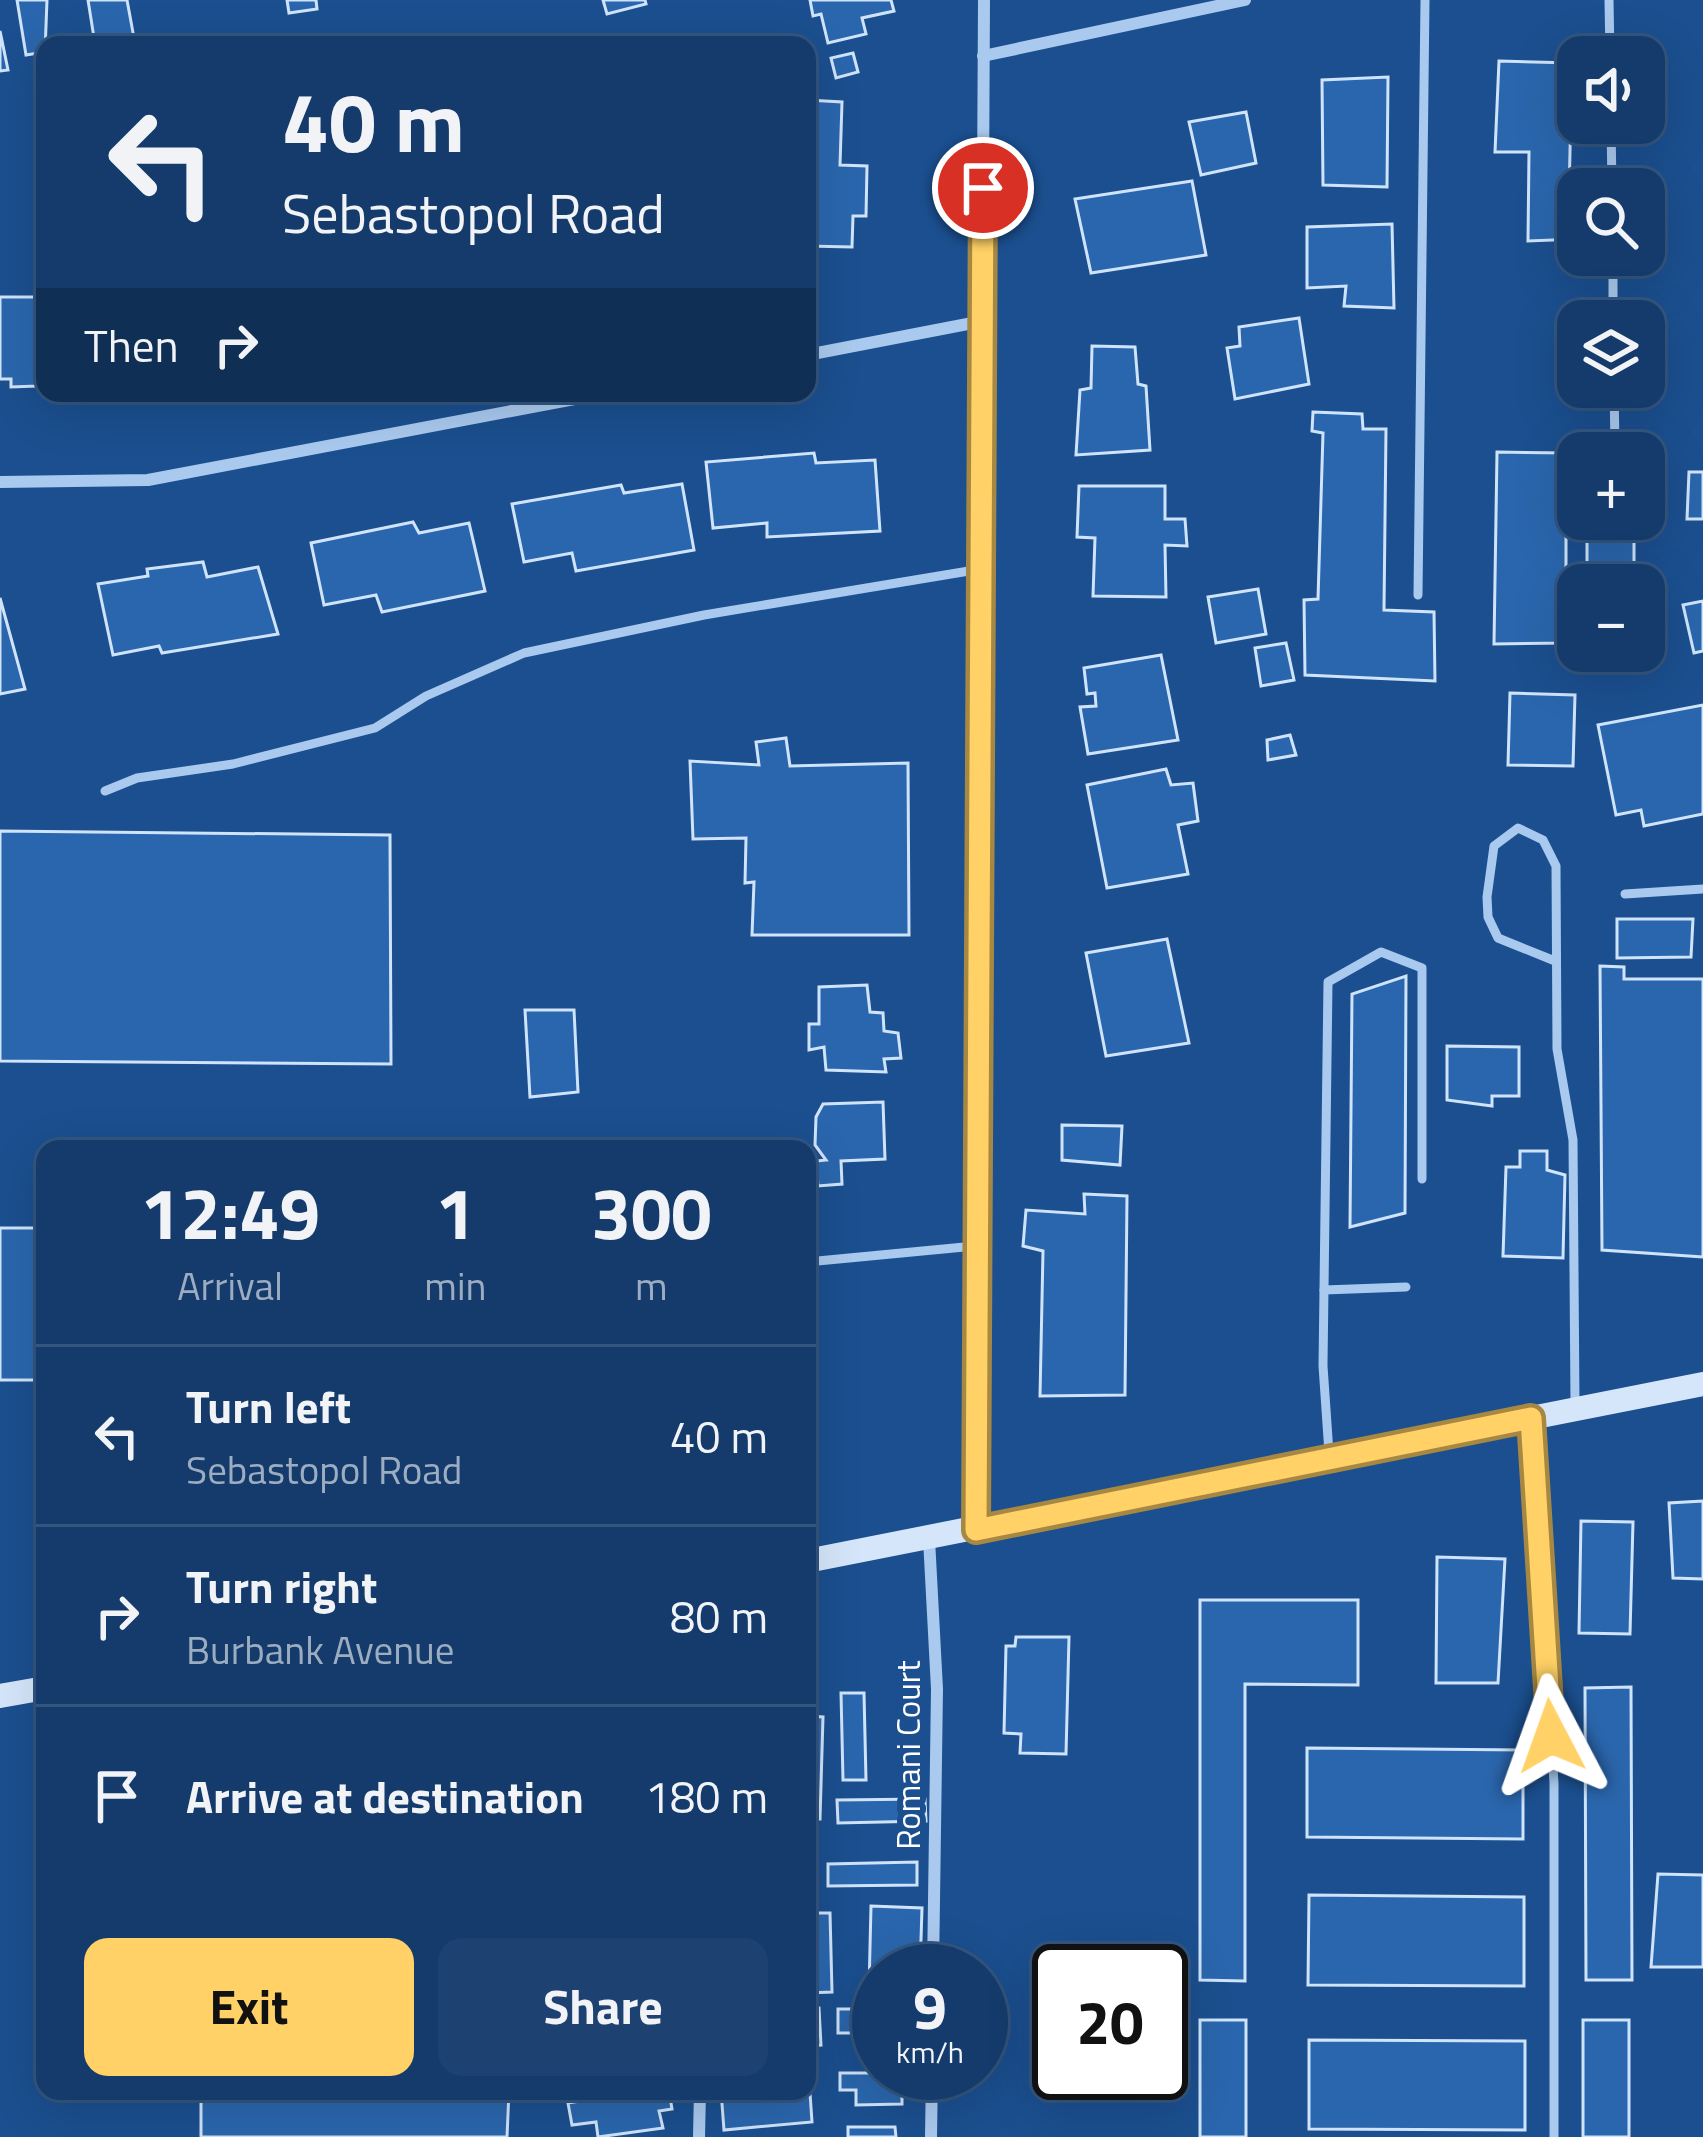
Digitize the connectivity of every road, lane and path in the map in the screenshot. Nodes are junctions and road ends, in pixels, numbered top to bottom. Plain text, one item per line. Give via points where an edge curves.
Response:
1 (984, 0) edge
2 (1245, 0) edge
3 (1425, 0) edge
4 (1609, 0) edge
5 (1610, 36) edge
6 (983, 56) junction
7 (983, 321) junction
8 (816, 353) edge
9 (559, 402) edge
10 (0, 482) edge
11 (981, 569) junction
12 (1418, 595) dead end
13 (105, 790) dead end
14 (1703, 889) edge
15 (1625, 894) dead end
16 (1555, 961) junction
17 (1422, 1179) dead end
18 (975, 1246) junction
19 (816, 1261) edge
20 (1406, 1287) dead end
21 (1324, 1290) junction
22 (1703, 1384) edge
23 (1575, 1409) junction
24 (1531, 1418) junction
25 (1330, 1459) junction
26 (976, 1530) junction
27 (929, 1539) junction
28 (816, 1559) edge
29 (36, 1690) edge
30 (0, 1696) edge
31 (933, 1944) edge
32 (700, 2100) edge
33 (932, 2100) edge
34 (699, 2137) edge
35 (931, 2137) edge
36 (1554, 2137) edge

1 - 6 street
2 - 6 street
3 - 12 lane
4 - 5 lane
6 - 7 street
7 - 8 street
7 - 11 street
9 - 10 street via 148,481
11 - 13 lane via 524,653 375,728
11 - 18 street
14 - 15 lane
16 - 16 lane via 1552,850 1518,828 1494,846 1488,917 1498,938
16 - 23 lane via 1557,1049 1573,1140
17 - 21 lane via 1422,968 1381,952 1328,982
18 - 19 lane
18 - 26 street
20 - 21 lane
21 - 25 lane
22 - 23 main road
23 - 24 main road
24 - 25 main road
24 - 36 lane via 1554,1784
25 - 26 main road
26 - 27 main road
27 - 28 main road
27 - 31 street, Romani Court via 938,1689
29 - 30 main road
32 - 34 street
33 - 35 street

